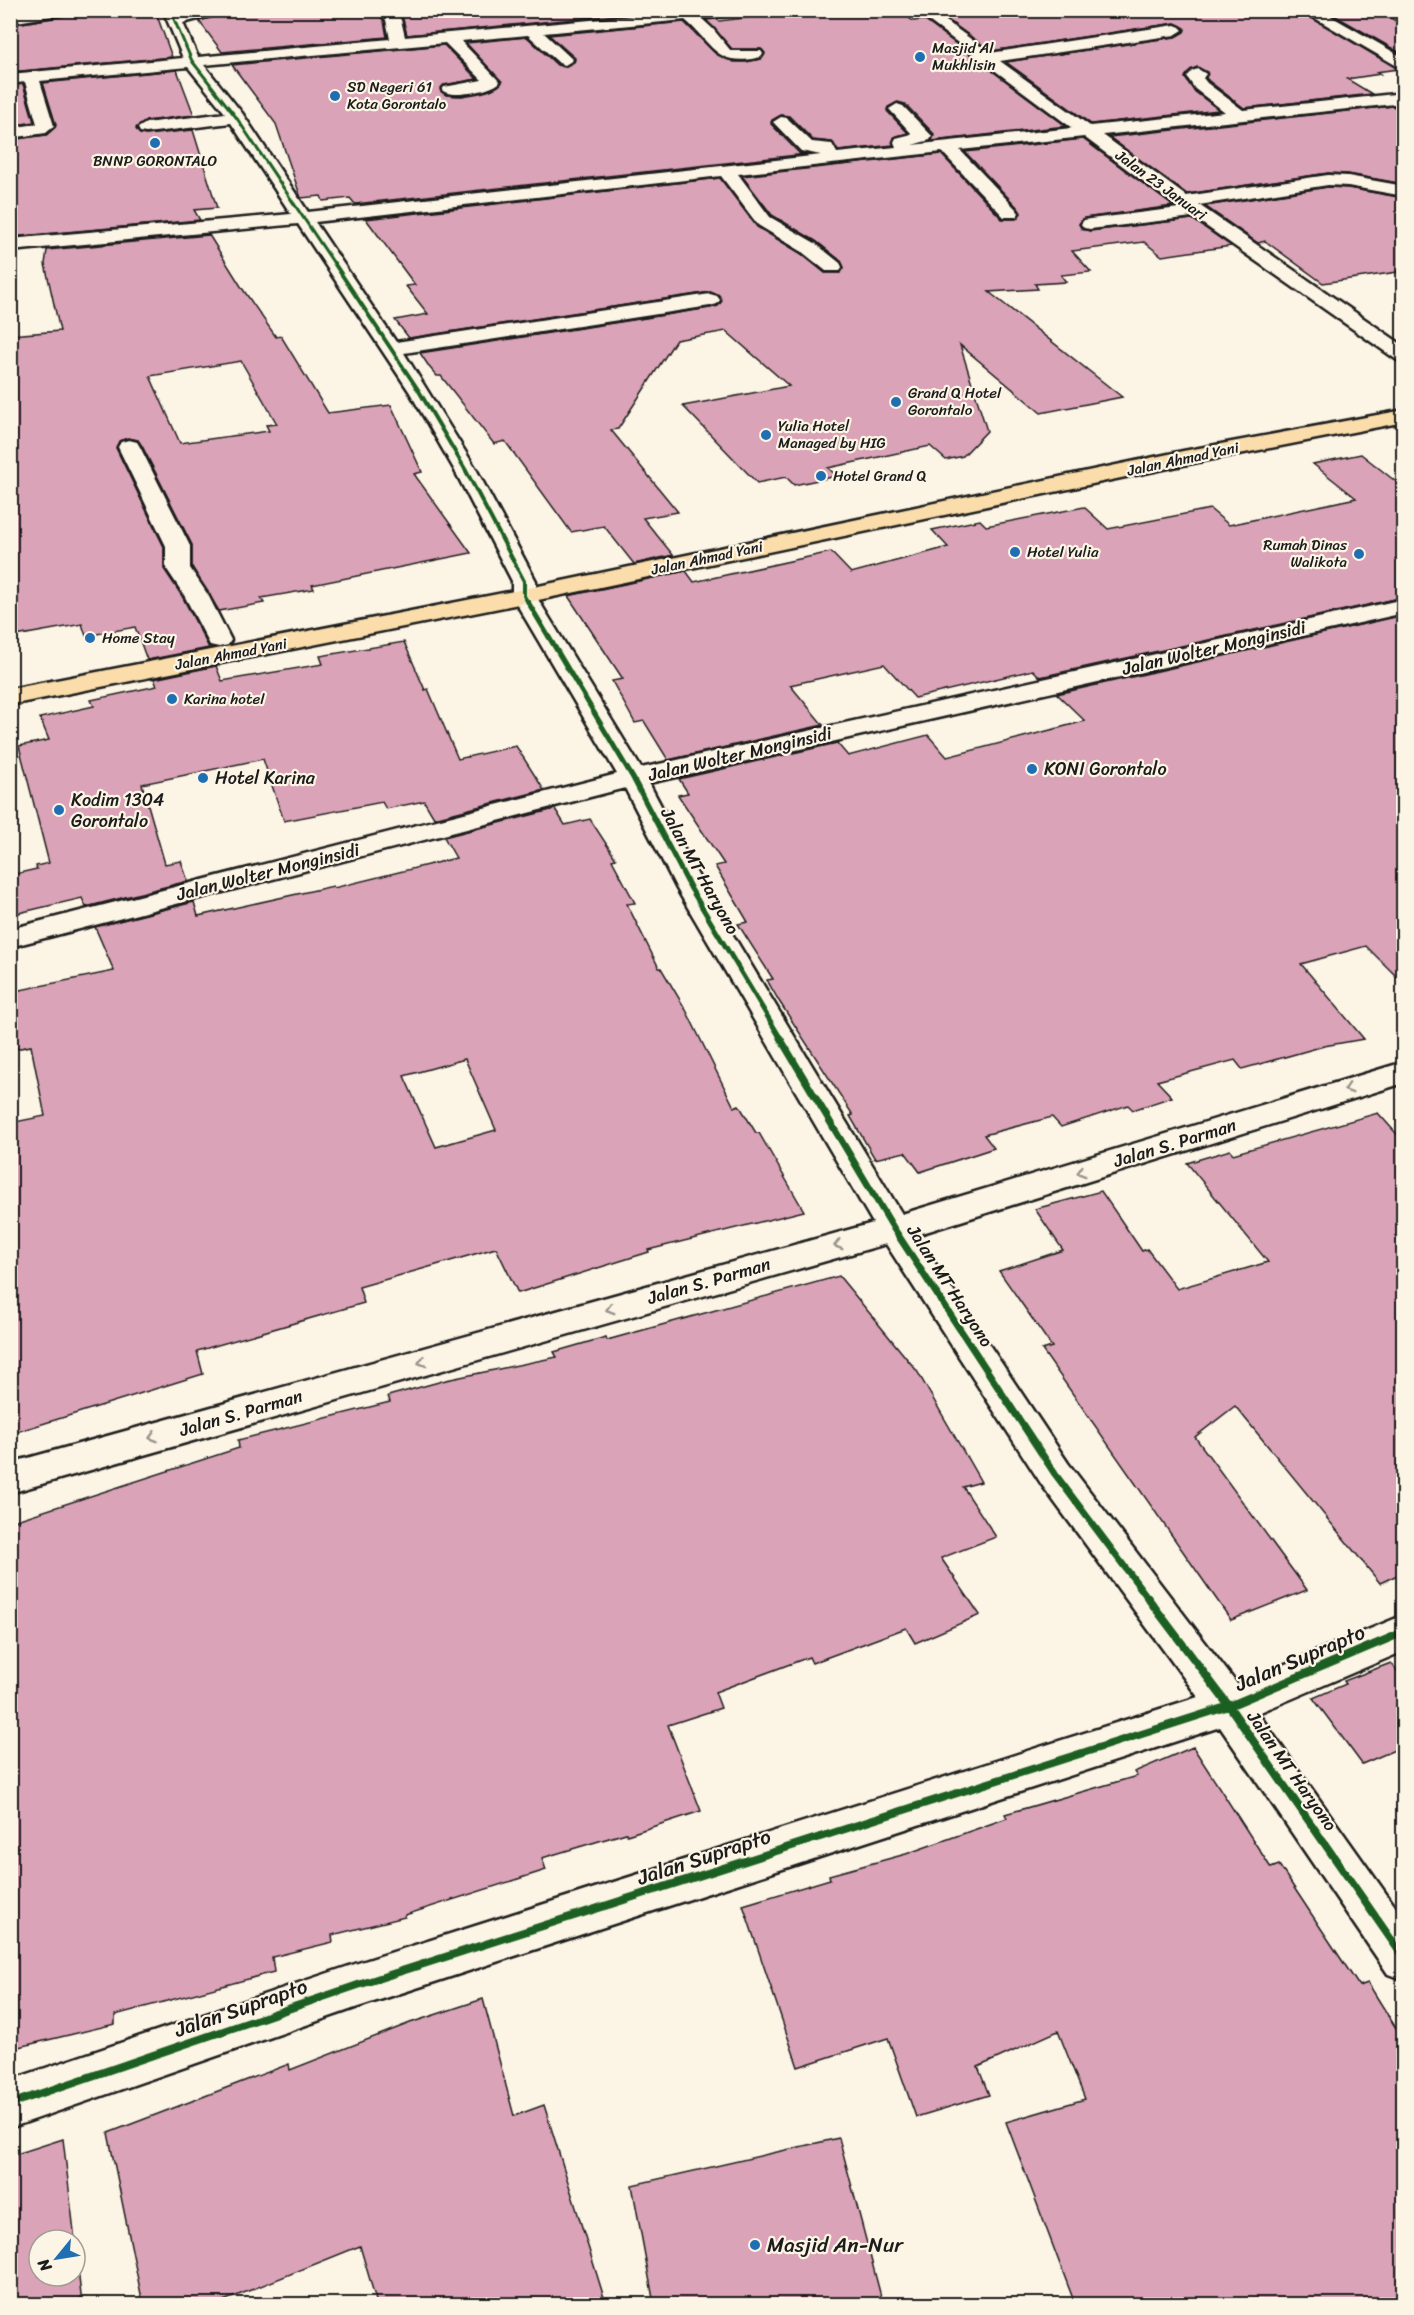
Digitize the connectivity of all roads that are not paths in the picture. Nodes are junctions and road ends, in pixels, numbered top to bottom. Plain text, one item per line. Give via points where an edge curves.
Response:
1 (65, 10) edge
2 (216, 10) edge
3 (384, 10) edge
4 (921, 10) edge
5 (1308, 10) edge
6 (735, 11) edge
7 (172, 15) edge
8 (624, 15) edge
9 (688, 15) junction
10 (10, 19) edge
11 (532, 30) junction
12 (1175, 30) dead end
13 (449, 38) junction
14 (398, 43) junction
15 (755, 54) dead end
16 (987, 58) junction
17 (565, 60) dead end
18 (192, 61) junction
19 (1404, 65) edge
20 (1198, 74) dead end
21 (31, 77) junction
22 (10, 79) edge
23 (450, 90) dead end
24 (1404, 98) edge
25 (897, 109) dead end
26 (1240, 116) junction
27 (236, 117) junction
28 (781, 122) dead end
29 (146, 128) dead end
30 (10, 133) edge
31 (1088, 133) junction
32 (854, 146) dead end
33 (947, 147) junction
34 (908, 152) junction
35 (829, 154) junction
36 (726, 170) junction
37 (1404, 191) edge
38 (1190, 207) junction
39 (1010, 213) dead end
40 (303, 218) junction
41 (1090, 224) dead end
42 (10, 245) edge
43 (832, 267) dead end
44 (710, 300) dead end
45 (389, 349) junction
46 (1404, 356) edge
47 (1404, 403) edge
48 (1404, 416) edge
49 (1244, 440) junction
50 (129, 447) dead end
51 (524, 589) junction
52 (1404, 606) edge
53 (310, 630) junction
54 (219, 640) junction
55 (10, 681) edge
56 (10, 697) edge
57 (633, 778) junction
58 (10, 938) edge
59 (1404, 1072) edge
60 (894, 1229) junction
61 (10, 1478) edge
62 (1404, 1632) edge
63 (1228, 1706) junction
64 (1404, 1958) edge
65 (10, 2104) edge

1 - 10 street
2 - 7 street
3 - 14 street via 396,23
4 - 16 street, Jalan 23 Januari
5 - 19 street
6 - 9 street
7 - 18 street, Jalan MT Haryono
8 - 9 street
8 - 11 street
9 - 15 street via 726,54
11 - 13 street
11 - 17 street
12 - 16 street
13 - 14 street
13 - 23 street via 492,82
14 - 18 street
16 - 31 street, Jalan 23 Januari
18 - 21 street
18 - 27 street, Jalan MT Haryono
20 - 26 street via 1195,76 1200,86
21 - 22 street
21 - 30 street via 46,126
24 - 26 street
25 - 34 street via 924,136 902,142
26 - 31 street
27 - 29 street
27 - 40 street, Jalan MT Haryono
28 - 35 street via 809,148
31 - 33 street
31 - 38 street, Jalan 23 Januari
32 - 35 street
33 - 34 street
33 - 39 street
34 - 35 street
35 - 36 street
36 - 40 street
36 - 43 street via 764,221 808,247
37 - 38 street via 1328,180
38 - 41 street
38 - 46 street, Jalan 23 Januari
40 - 42 street
40 - 45 street, Jalan MT Haryono
44 - 45 street
45 - 51 street, Jalan MT Haryono via 465,469
47 - 49 highway, Jalan Ahmad Yani
48 - 49 highway, Jalan Ahmad Yani
49 - 51 highway, Jalan Ahmad Yani
50 - 54 street via 178,546 178,568
51 - 53 highway, Jalan Ahmad Yani
51 - 57 street, Jalan MT Haryono
52 - 57 street, Jalan Wolter Monginsidi
53 - 54 highway, Jalan Ahmad Yani
53 - 56 highway, Jalan Ahmad Yani
54 - 55 highway, Jalan Ahmad Yani
57 - 58 street, Jalan Wolter Monginsidi
57 - 60 street, Jalan MT Haryono via 691,889
59 -> 60 street, Jalan S. Parman
60 -> 61 street, Jalan S. Parman
60 - 63 street, Jalan MT Haryono via 1055,1474
62 - 63 street, Jalan Suprapto
63 - 64 street, Jalan MT Haryono
63 - 65 street, Jalan Suprapto via 358,1985

